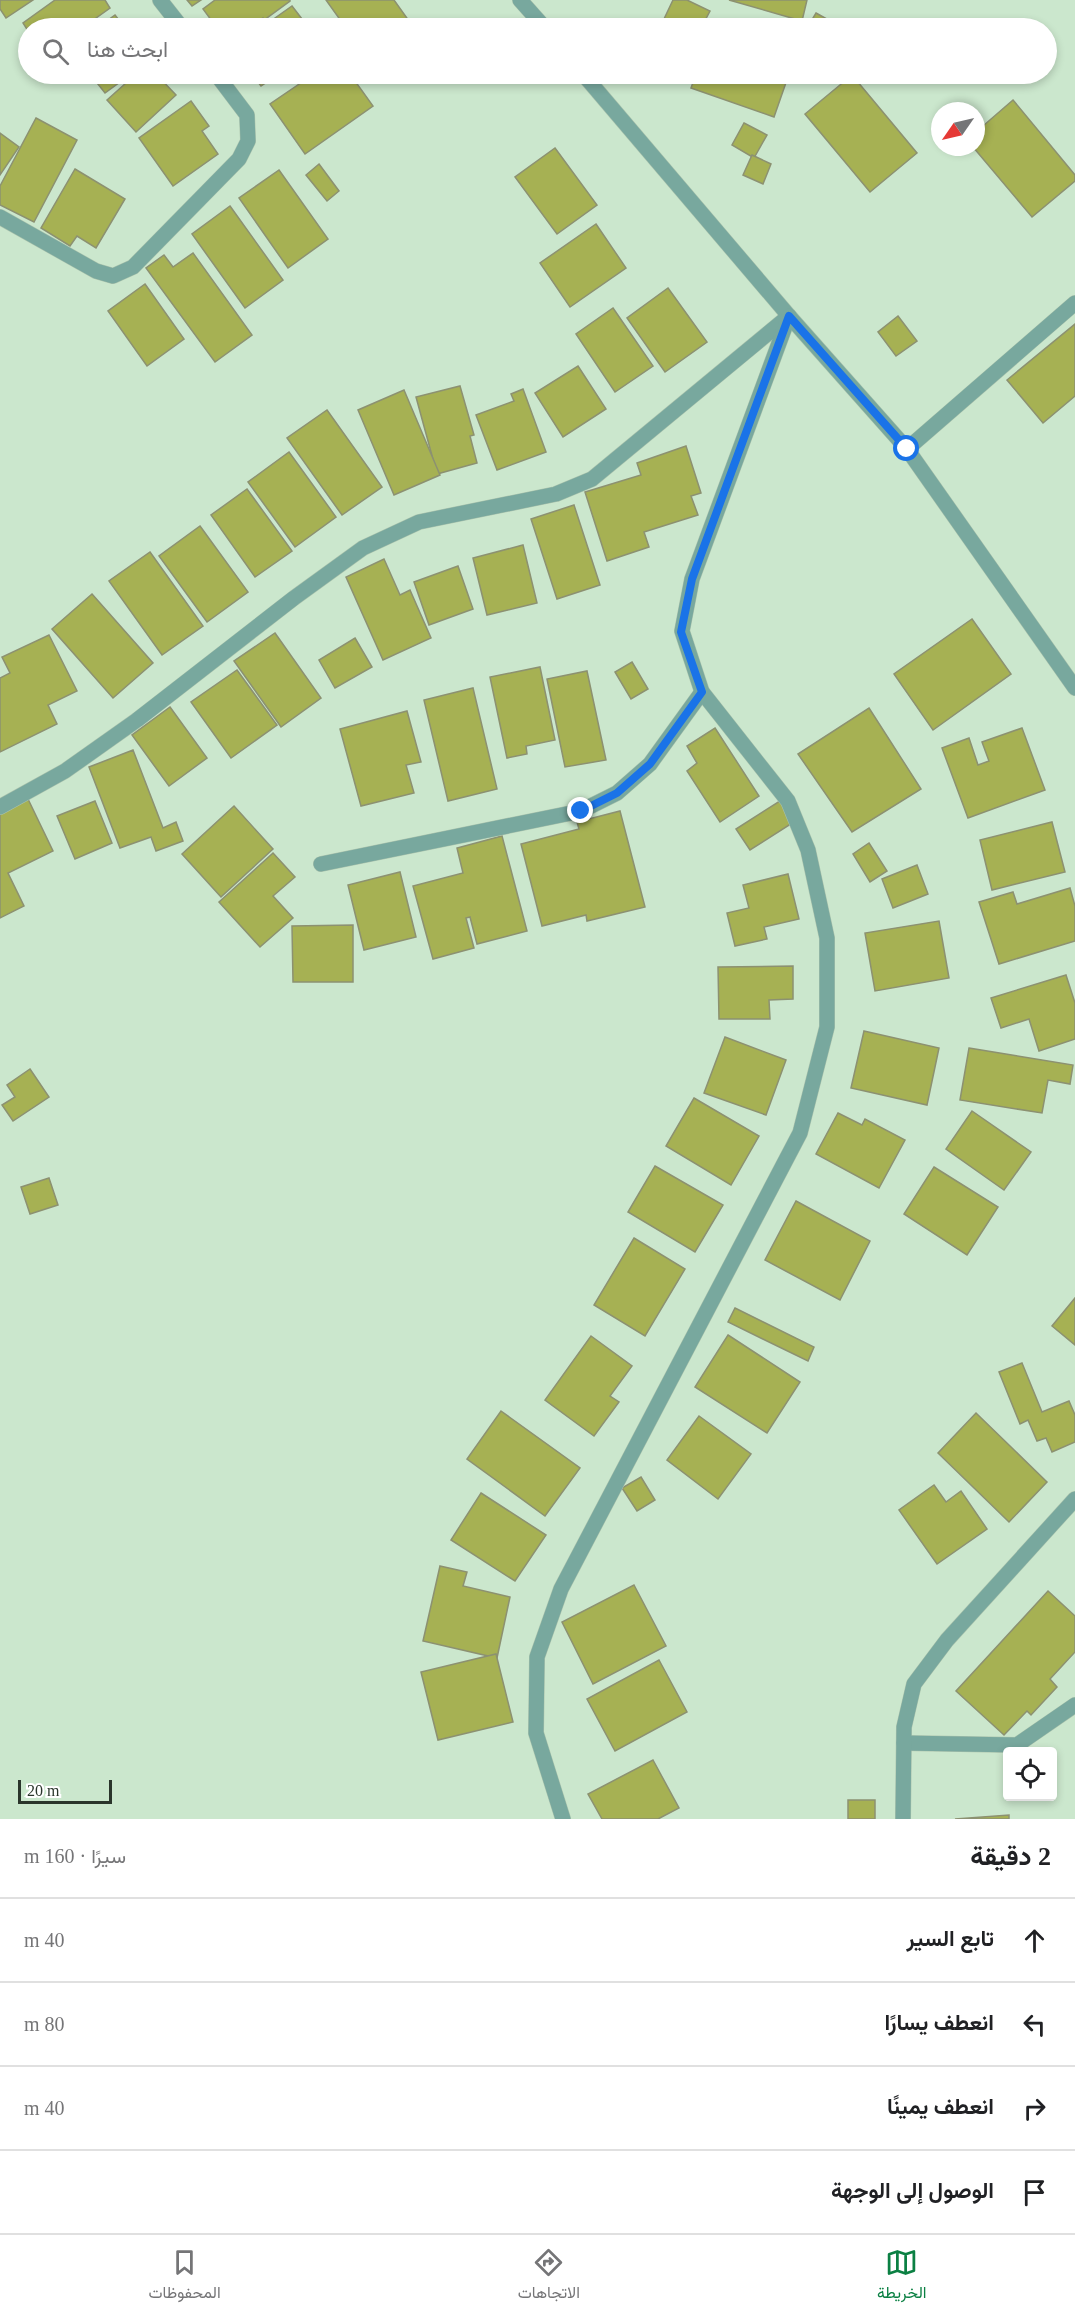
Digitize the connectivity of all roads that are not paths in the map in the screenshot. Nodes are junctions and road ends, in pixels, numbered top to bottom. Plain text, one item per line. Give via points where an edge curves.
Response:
1 (160, 0) edge
2 (520, 0) edge
3 (174, 18) edge
4 (535, 18) edge
5 (224, 84) edge
6 (592, 84) edge
7 (0, 217) edge
8 (1075, 303) edge
9 (789, 316) junction
10 (907, 449) junction
11 (1075, 688) edge
12 (702, 692) junction
13 (0, 807) edge
14 (321, 864) dead end
15 (1075, 1498) edge
16 (1075, 1705) edge
17 (904, 1743) junction
18 (563, 1819) edge
19 (903, 1819) edge

1 - 3 street
2 - 4 street
5 - 7 street via 247,115 248,141 239,159 133,267 113,276 96,271
6 - 9 street
8 - 10 street
9 - 10 street
9 - 12 street via 692,579 681,632
9 - 13 street via 592,479 556,494 419,522 363,548 137,720 65,771
10 - 11 street
12 - 14 street via 650,764 617,793 581,811
12 - 18 street via 788,801 808,850 826,938 827,1027 800,1133 561,1589 537,1657 536,1733
15 - 17 street via 947,1640 914,1684
16 - 17 street via 1017,1744
17 - 19 street

